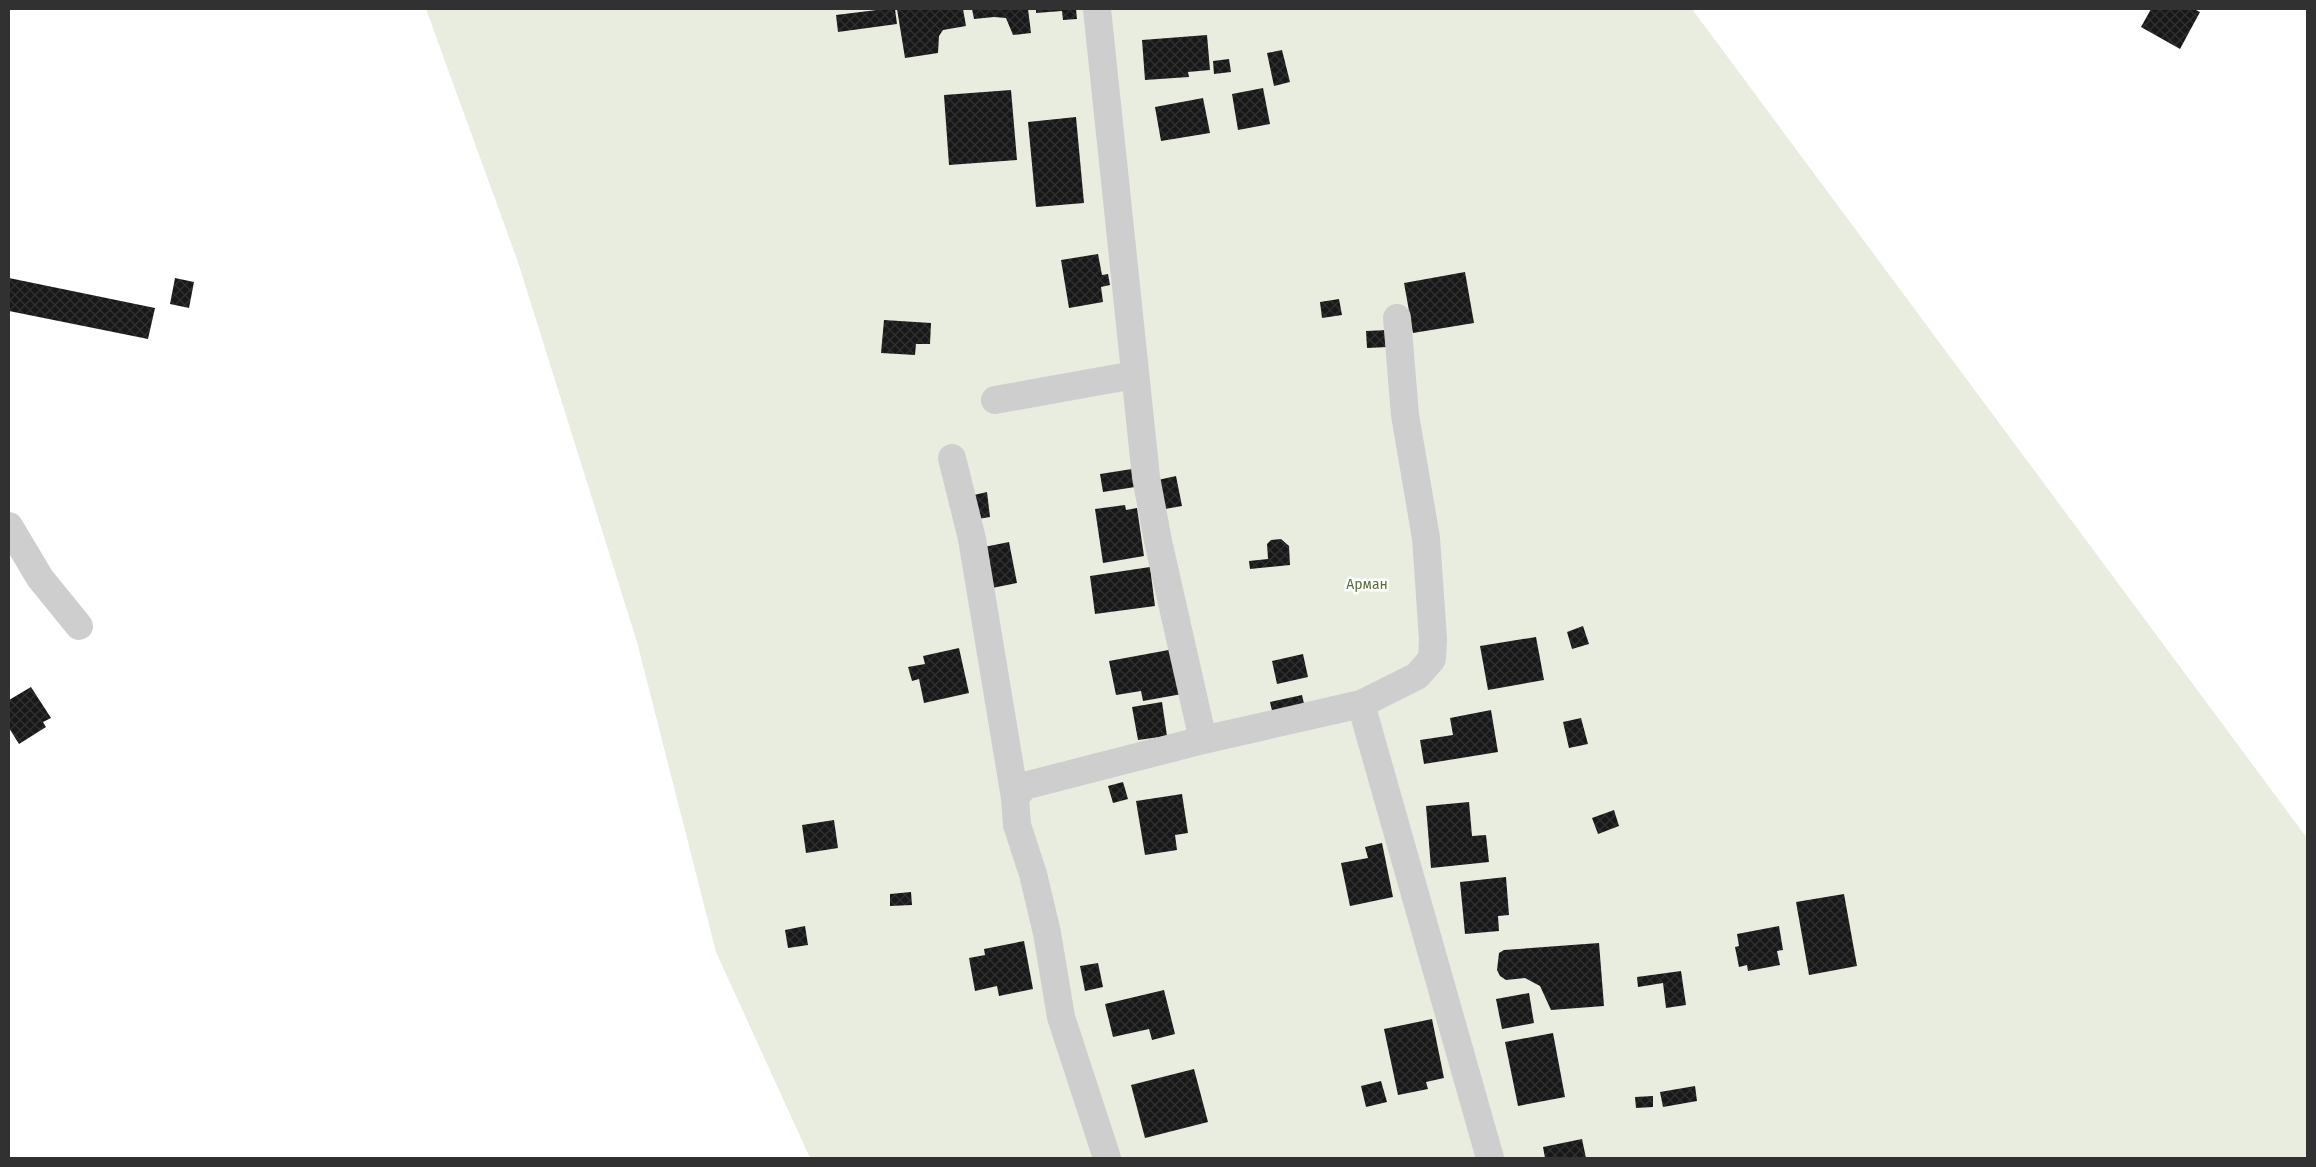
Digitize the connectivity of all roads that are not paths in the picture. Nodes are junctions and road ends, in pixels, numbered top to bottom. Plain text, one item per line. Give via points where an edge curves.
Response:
1 (1097, 9) edge
2 (1397, 318) dead end
3 (1134, 375) junction
4 (995, 400) dead end
5 (952, 458) dead end
6 (9, 526) edge
7 (79, 626) dead end
8 (1361, 704) junction
9 (1203, 740) junction
10 (1015, 798) junction
11 (1107, 1158) edge
12 (1490, 1158) edge

1 - 3 street
2 - 8 street via 1405,415 1426,538 1432,659 1417,676
3 - 4 street
3 - 9 street via 1156,532
5 - 10 street via 972,539
6 - 7 street via 40,578
8 - 9 street
8 - 12 street
9 - 10 street via 1024,786
10 - 11 street via 1017,824 1047,933 1061,1017

